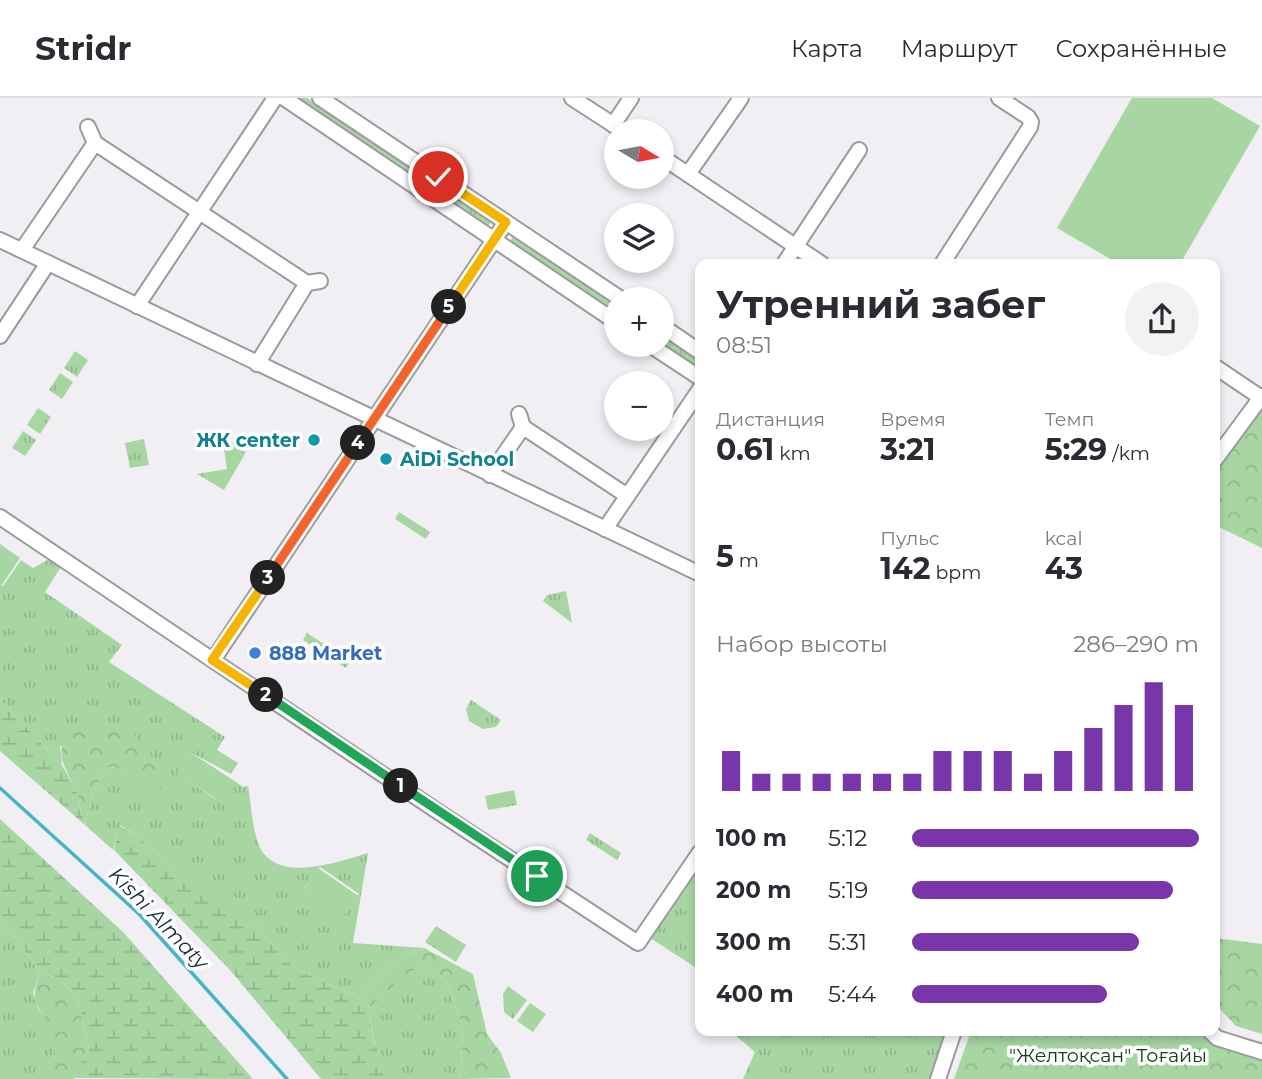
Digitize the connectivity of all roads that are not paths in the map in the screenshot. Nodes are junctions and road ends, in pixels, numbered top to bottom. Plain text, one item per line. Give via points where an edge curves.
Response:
1 (275, 98) edge
2 (284, 98) edge
3 (320, 98) edge
4 (572, 98) edge
5 (631, 98) edge
6 (741, 98) edge
7 (999, 98) edge
8 (604, 119) edge
9 (622, 119) edge
10 (88, 127) dead end
11 (96, 143) junction
12 (859, 150) dead end
13 (674, 165) edge
14 (688, 174) junction
15 (200, 213) junction
16 (506, 222) junction
17 (0, 240) edge
18 (494, 240) junction
19 (796, 246) junction
20 (22, 250) junction
21 (787, 259) edge
22 (815, 259) edge
23 (945, 259) edge
24 (48, 263) junction
25 (604, 288) edge
26 (137, 306) junction
27 (604, 314) edge
28 (674, 334) edge
29 (0, 336) edge
30 (695, 349) edge
31 (668, 357) edge
32 (257, 364) junction
33 (1220, 370) edge
34 (695, 375) edge
35 (695, 396) edge
36 (1261, 396) edge
37 (374, 419) junction
38 (1220, 453) edge
39 (490, 475) junction
40 (626, 495) junction
41 (0, 517) edge
42 (605, 529) junction
43 (695, 571) edge
44 (212, 660) junction
45 (695, 859) edge
46 (952, 1036) edge
47 (1215, 1036) edge
48 (1262, 1052) edge
49 (939, 1079) edge

1 - 15 street
2 - 18 street
3 - 16 street
4 - 8 street
5 - 9 street
6 - 14 street
7 - 23 street via 1028,117 1030,127
10 - 11 street
11 - 15 street
11 - 20 street
12 - 19 street
13 - 14 street
14 - 19 street
15 - 26 street
15 - 32 street via 313,282
16 - 18 street
16 - 25 street
17 - 20 street
18 - 27 street
18 - 37 street
19 - 21 street
19 - 22 street
20 - 24 street
24 - 26 street
24 - 29 street
26 - 32 street
28 - 30 street
31 - 34 street
32 - 37 street
33 - 36 street
35 - 40 street
36 - 38 street
37 - 39 street
37 - 44 street
39 - 40 street via 521,421
39 - 42 street
40 - 42 street
41 - 44 street
42 - 43 street
44 - 45 street via 638,943
46 - 49 street
47 - 48 street

